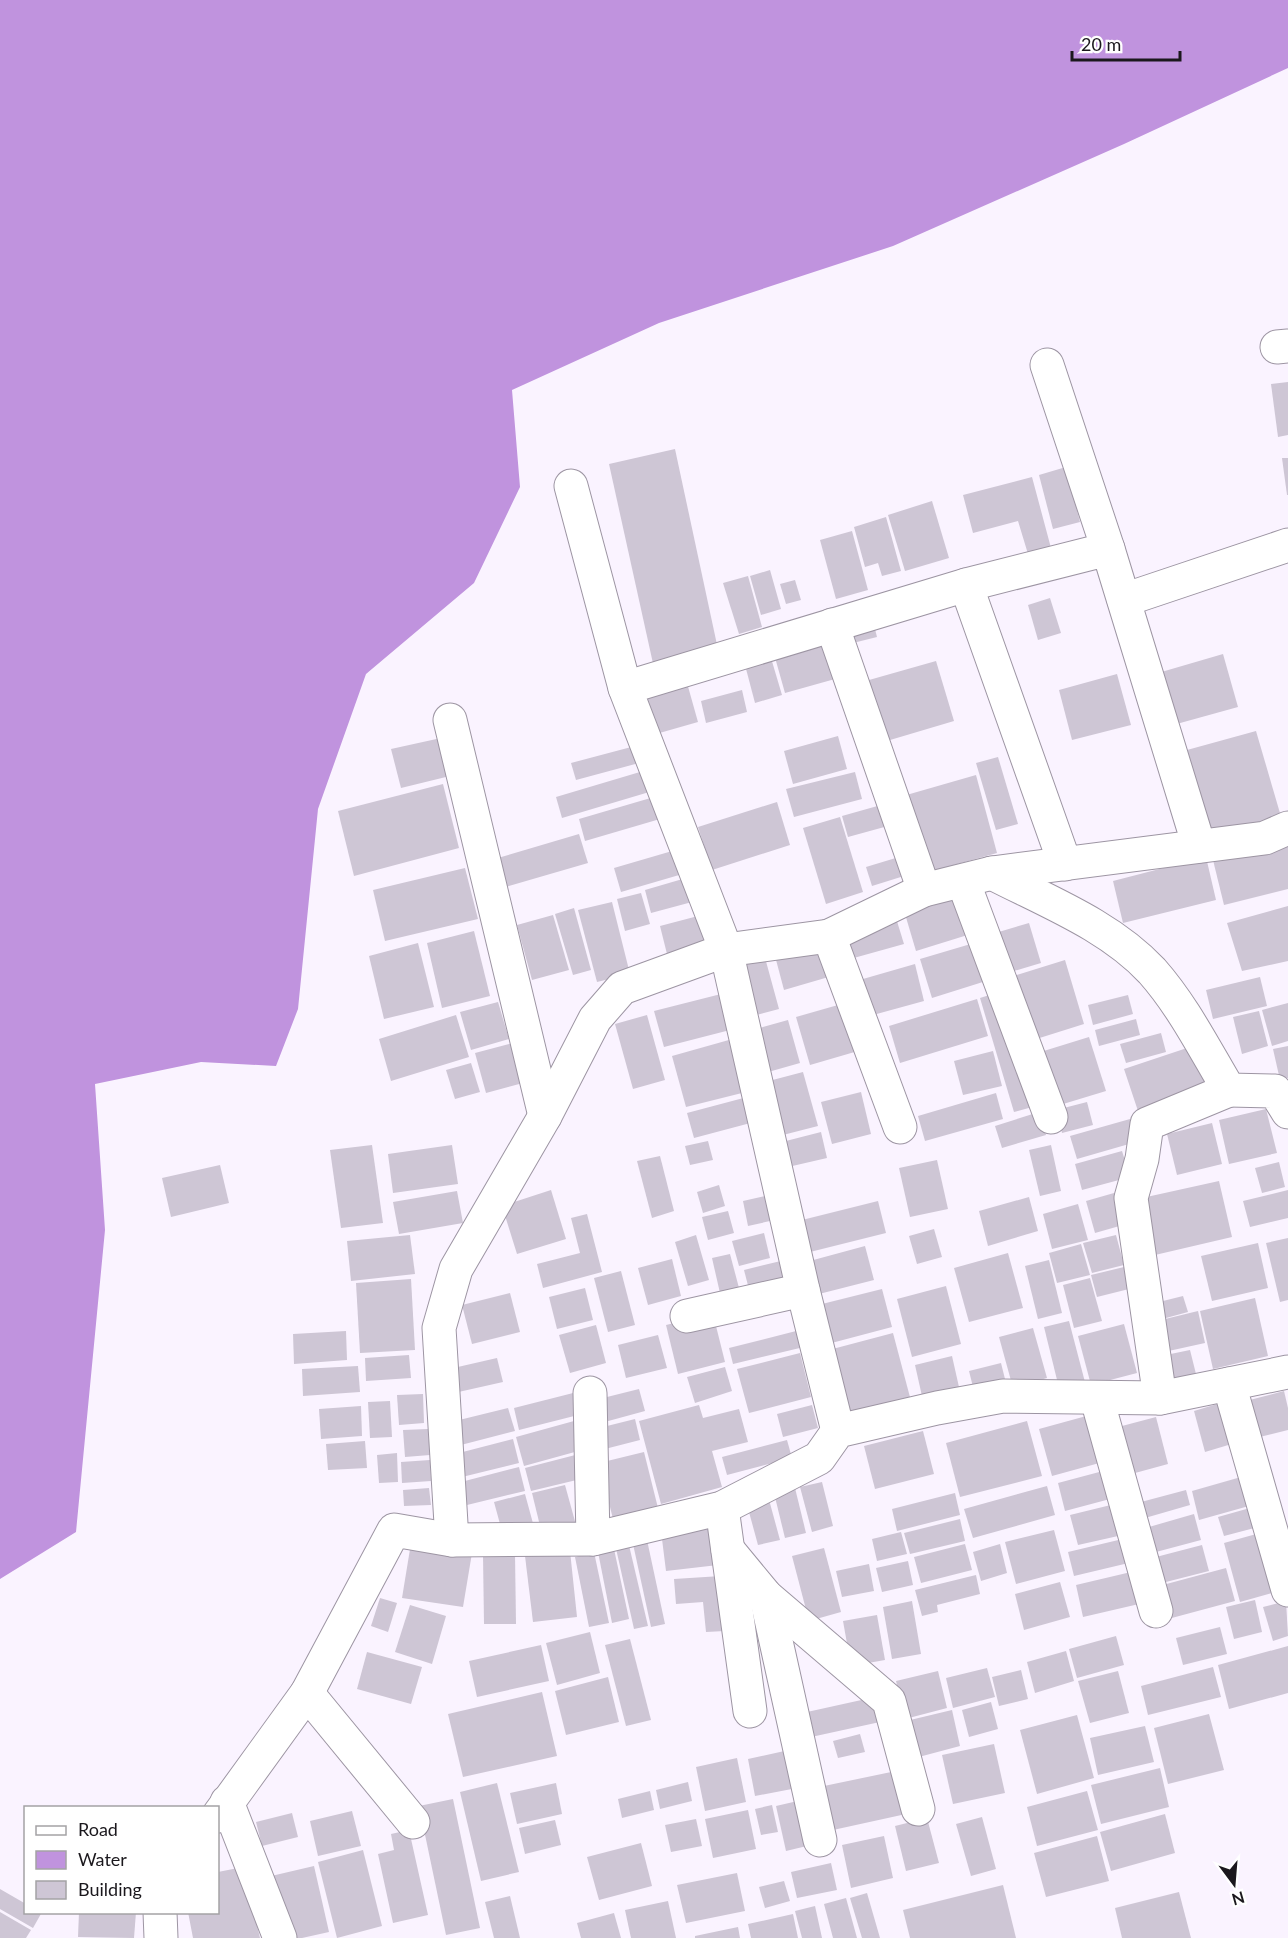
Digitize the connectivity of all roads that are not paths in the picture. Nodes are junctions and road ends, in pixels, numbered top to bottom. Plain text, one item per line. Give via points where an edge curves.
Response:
1 (1047, 365) dead end
2 (571, 486) dead end
3 (1288, 545) edge
4 (1108, 549) junction
5 (966, 585) junction
6 (1124, 600) junction
7 (832, 625) junction
8 (625, 688) junction
9 (450, 720) dead end
10 (1288, 828) edge
11 (1199, 846) junction
12 (1065, 864) junction
13 (978, 877) junction
14 (924, 890) junction
15 (829, 936) junction
16 (726, 950) junction
17 (1229, 1090) junction
18 (1284, 1098) edge
19 (546, 1116) junction
20 (1052, 1117) dead end
21 (900, 1126) dead end
22 (803, 1290) junction
23 (687, 1317) dead end
24 (1288, 1372) edge
25 (1229, 1384) junction
26 (590, 1393) dead end
27 (1160, 1398) junction
28 (1097, 1399) junction
29 (838, 1431) junction
30 (722, 1508) junction
31 (593, 1539) junction
32 (452, 1540) junction
33 (728, 1550) junction
34 (1288, 1590) edge
35 (766, 1596) junction
36 (1156, 1611) dead end
37 (307, 1693) junction
38 (750, 1712) dead end
39 (222, 1809) edge
40 (918, 1809) dead end
41 (413, 1822) dead end
42 (820, 1840) dead end
43 (160, 1914) edge
44 (161, 1938) edge
45 (280, 1938) edge

1 - 4 street
2 - 8 street
3 - 6 street
4 - 5 street
4 - 6 street
5 - 7 street
5 - 12 street
6 - 11 street
7 - 8 street
7 - 14 street
8 - 16 street
9 - 19 street
10 - 11 street via 1265,838
11 - 12 street
12 - 13 street
13 - 14 street
13 - 17 street via 1100,929 1151,970 1185,1015
13 - 20 street
14 - 15 street
15 - 16 street
15 - 21 street
16 - 19 street via 622,988 595,1019
16 - 22 street
17 - 18 street
17 - 27 street via 1147,1124 1131,1198
19 - 32 street via 456,1269 439,1328
22 - 23 street
22 - 29 street
24 - 25 street
25 - 27 street
25 - 34 street
26 - 31 street
27 - 28 street
28 - 29 street via 1003,1396
28 - 36 street
29 - 30 street via 819,1458
30 - 31 street
30 - 33 street
31 - 32 street
32 - 37 street via 394,1530
33 - 35 street
33 - 38 street
35 - 40 street via 889,1701
35 - 42 street
37 - 39 street
37 - 41 street
39 - 45 street
43 - 44 street

